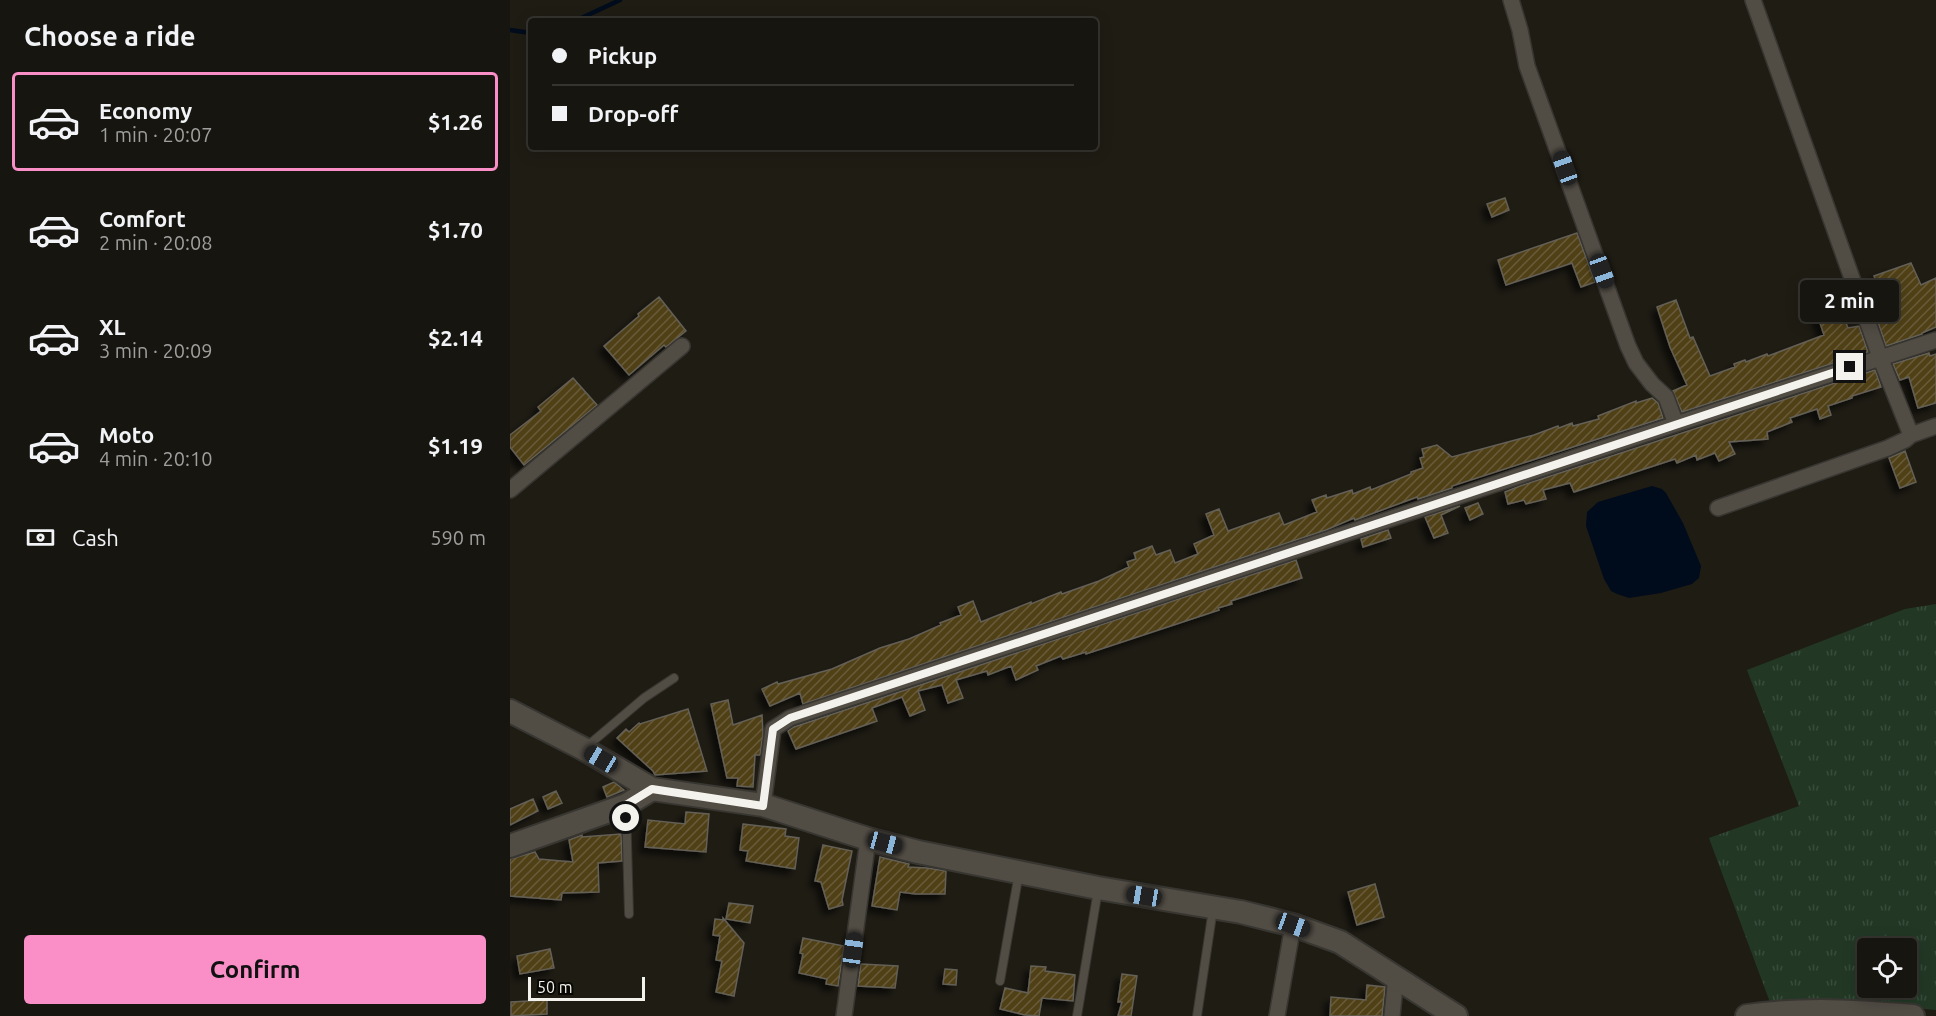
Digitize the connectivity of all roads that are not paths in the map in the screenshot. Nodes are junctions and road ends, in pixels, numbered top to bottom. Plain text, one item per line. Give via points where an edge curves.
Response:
1 (1511, 0) edge
2 (1753, 0) edge
3 (1936, 340) edge
4 (682, 346) dead end
5 (1881, 357) junction
6 (1676, 424) junction
7 (1936, 426) edge
8 (1911, 435) junction
9 (510, 490) edge
10 (1718, 508) dead end
11 (674, 678) dead end
12 (510, 711) edge
13 (584, 749) junction
14 (652, 789) junction
15 (626, 805) junction
16 (763, 806) junction
17 (868, 839) junction
18 (510, 846) edge
19 (1019, 871) junction
20 (1098, 888) junction
21 (1214, 907) junction
22 (628, 914) dead end
23 (1293, 925) junction
24 (1396, 976) junction
25 (1000, 981) dead end
26 (844, 1016) edge
27 (1077, 1016) edge
28 (1197, 1016) edge
29 (1277, 1016) edge
30 (1392, 1016) edge
31 (1456, 1016) edge
32 (1747, 1016) edge
33 (1913, 1016) edge

1 - 6 street via 1527,66 1628,346 1636,363 1666,397
2 - 5 street
3 - 5 street
4 - 9 street
5 - 6 street
5 - 8 street
6 - 16 street via 790,718 773,729
7 - 8 street
8 - 10 street via 1888,448
11 - 13 lane
12 - 13 street
13 - 14 street
14 - 15 street
14 - 16 street
15 - 18 street
15 - 22 lane
16 - 17 street
17 - 19 street
17 - 26 street
19 - 20 street
19 - 25 lane
20 - 21 street
20 - 27 lane
21 - 23 street
21 - 28 lane
23 - 24 street via 1340,942
23 - 29 street
24 - 30 street
24 - 31 street
32 - 33 street via 1812,1011

